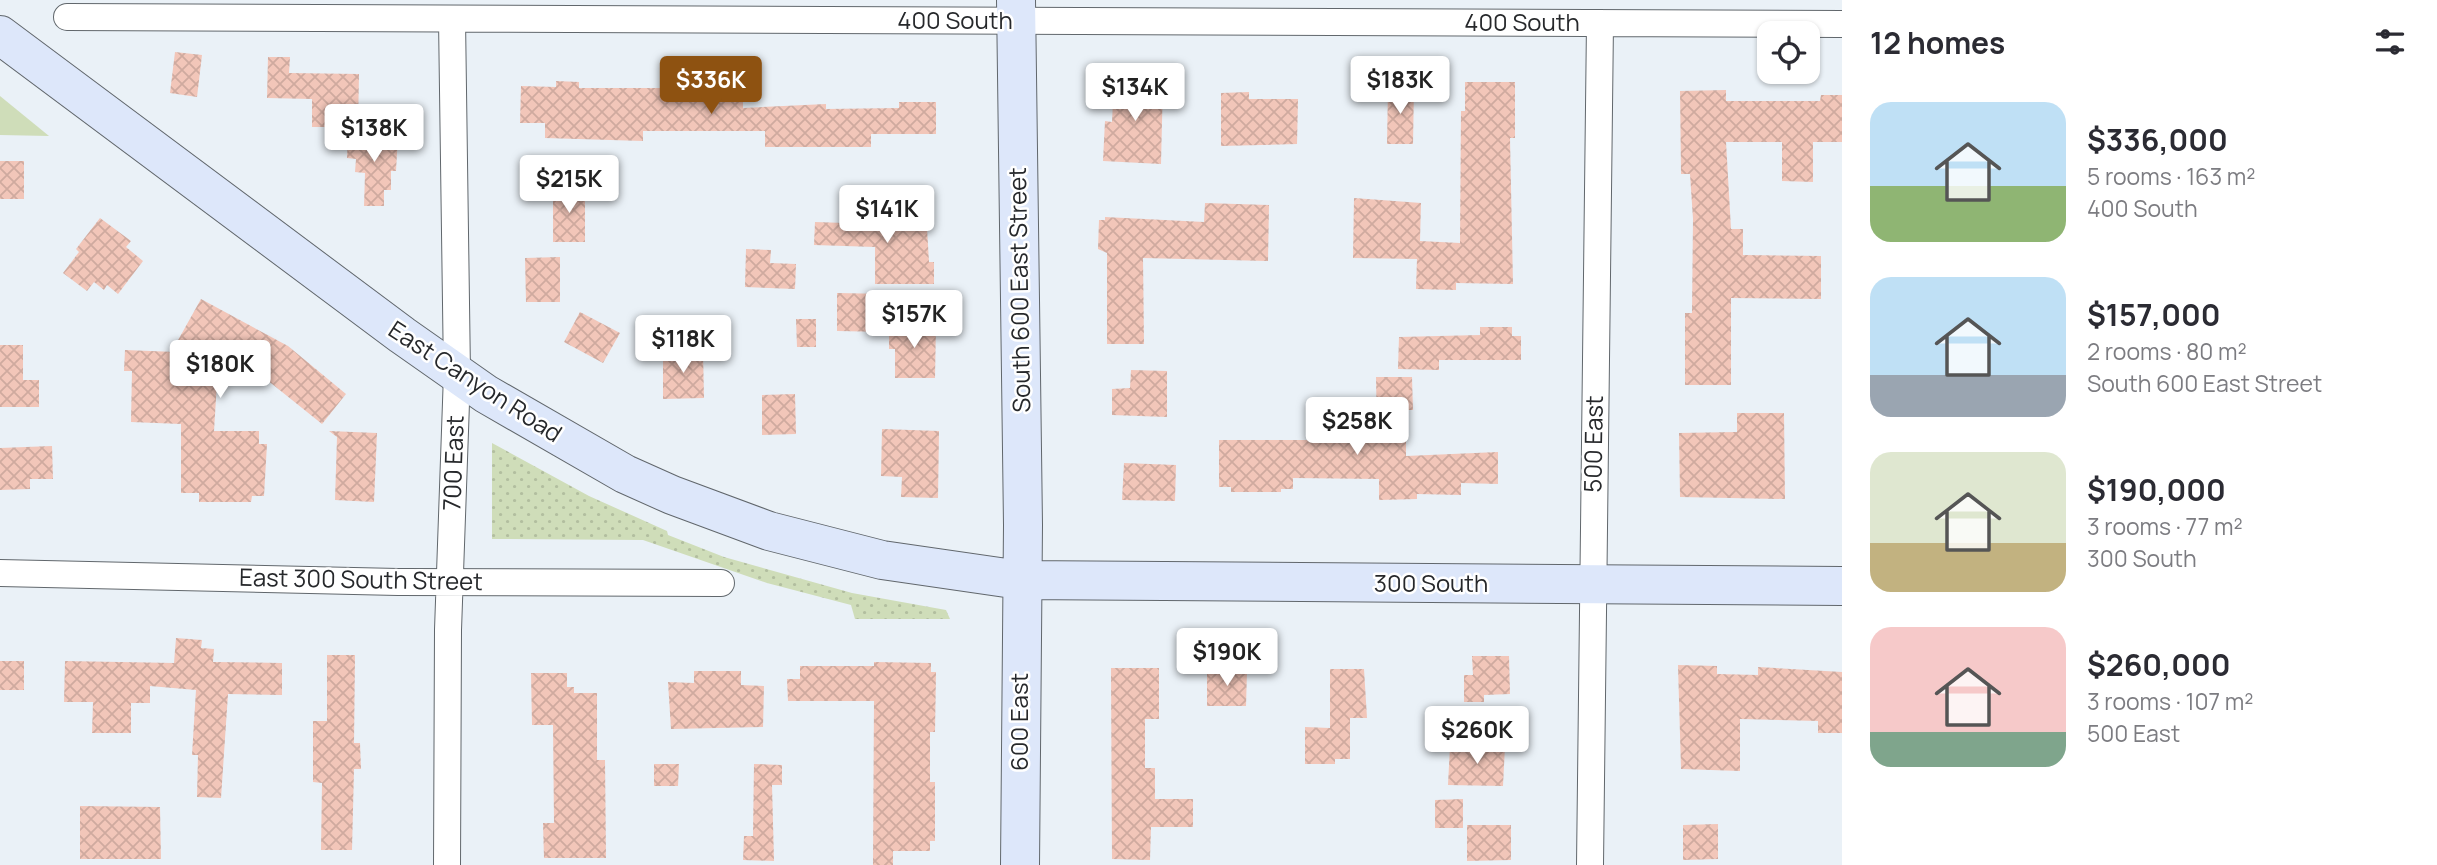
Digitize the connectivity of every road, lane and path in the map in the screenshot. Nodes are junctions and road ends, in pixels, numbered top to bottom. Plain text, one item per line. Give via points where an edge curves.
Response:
1 (1016, 11) edge
2 (67, 17) dead end
3 (452, 19) junction
4 (1600, 23) junction
5 (1842, 24) edge
6 (0, 35) edge
7 (457, 374) junction
8 (0, 573) edge
9 (1020, 580) junction
10 (450, 582) junction
11 (721, 583) dead end
12 (1592, 584) junction
13 (1842, 586) edge
14 (447, 865) edge
15 (1020, 865) edge
16 (1590, 865) edge

1 - 3 street, 400 South
1 - 4 street, 400 South
1 - 9 main road, South 600 East Street
2 - 3 street, 400 South
3 - 7 street, 700 East
4 - 5 street, 400 South
4 - 12 street, 500 East
6 - 7 main road, East Canyon Road
7 - 9 main road, East Canyon Road via 580,450 722,515 882,560
7 - 10 street, 700 East
8 - 10 street, East 300 South Street
9 - 12 main road, 300 South
9 - 15 main road, 600 East
10 - 11 street, East 300 South Street
10 - 14 street, 700 East
12 - 13 main road, 300 South
12 - 16 street, 500 East

